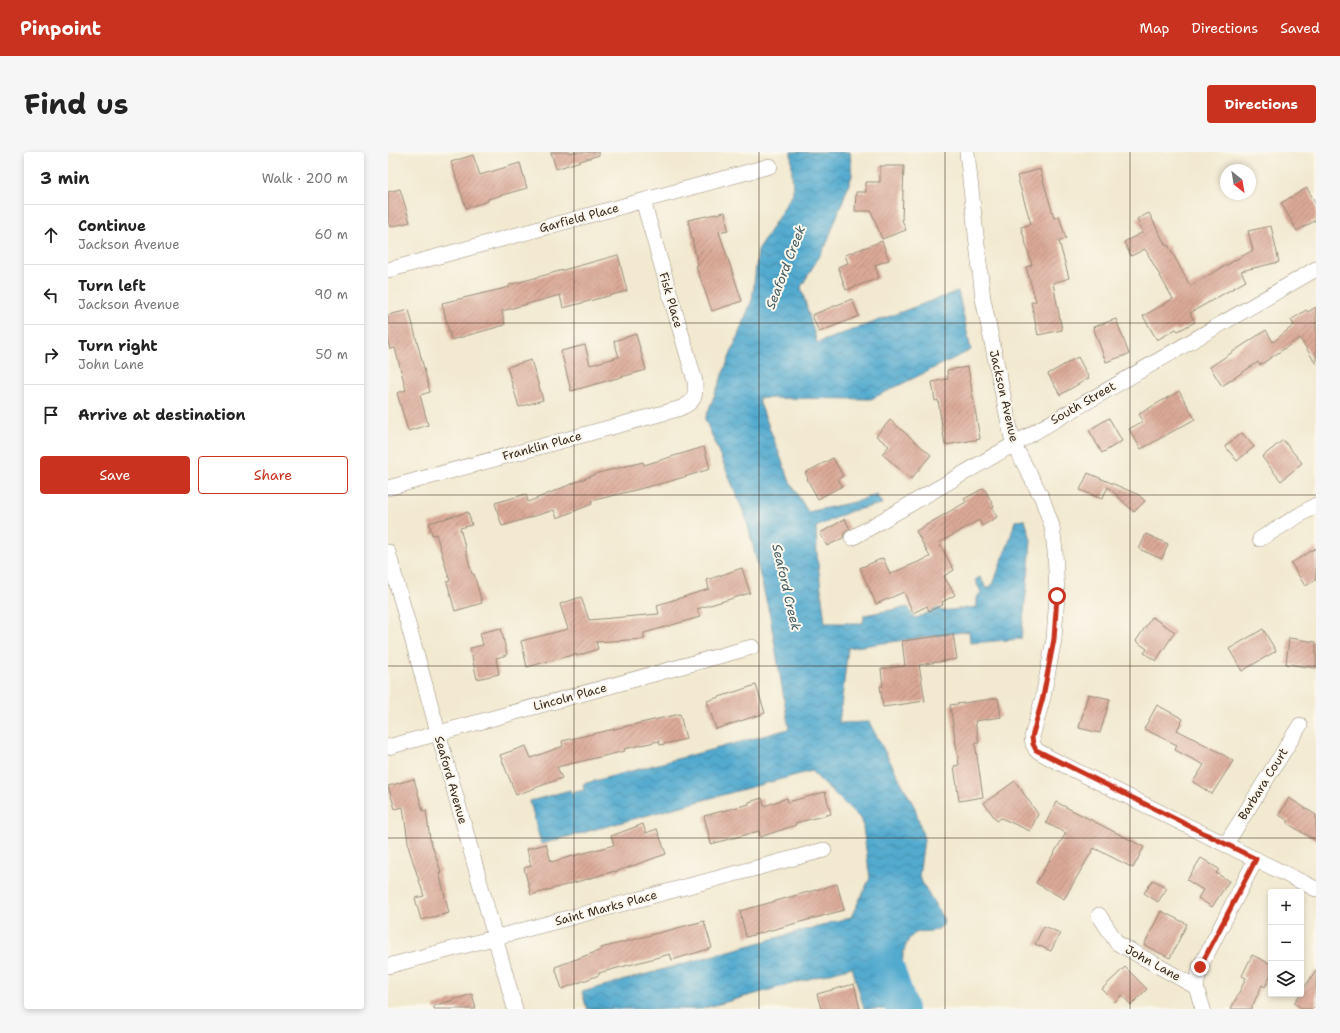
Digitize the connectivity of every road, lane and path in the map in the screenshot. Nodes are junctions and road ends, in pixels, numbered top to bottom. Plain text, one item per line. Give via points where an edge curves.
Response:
1 (967, 152) edge
2 (770, 166) dead end
3 (643, 201) junction
4 (1316, 269) edge
5 (388, 270) edge
6 (694, 399) joint
7 (1013, 443) junction
8 (388, 488) edge
9 (1316, 505) edge
10 (852, 538) dead end
11 (1260, 539) dead end
12 (388, 552) edge
13 (752, 647) dead end
14 (1300, 725) dead end
15 (438, 734) junction
16 (388, 747) edge
17 (1226, 844) junction
18 (824, 850) dead end
19 (1256, 859) junction
20 (1316, 889) edge
21 (1099, 916) dead end
22 (495, 938) junction
23 (388, 966) edge
24 (1196, 987) junction
25 (515, 1009) edge
26 (1202, 1009) edge

1 - 7 street, Jackson Avenue via 983,300
2 - 3 street, Garfield Place
3 - 5 street, Garfield Place
3 - 6 street, Fisk Place via 695,381
4 - 7 street, South Street
6 - 8 street, Franklin Place via 678,409
7 - 10 street, South Street
7 - 17 street, Jackson Avenue via 1042,498 1052,526 1055,551 1057,596 1054,639 1032,737 1036,750
9 - 11 street
12 - 15 street, Seaford Avenue
13 - 15 street, Lincoln Place
14 - 17 street, Barbara Court
15 - 16 street, Lincoln Place
15 - 22 street, Seaford Avenue
17 - 19 street, Jackson Avenue
18 - 22 street, Saint Marks Place
19 - 20 street, Jackson Avenue
19 - 24 street, John Lane via 1200,967
21 - 24 street, John Lane via 1117,943
22 - 23 street, Saint Marks Place
22 - 25 street, Seaford Avenue
24 - 26 street, John Lane

